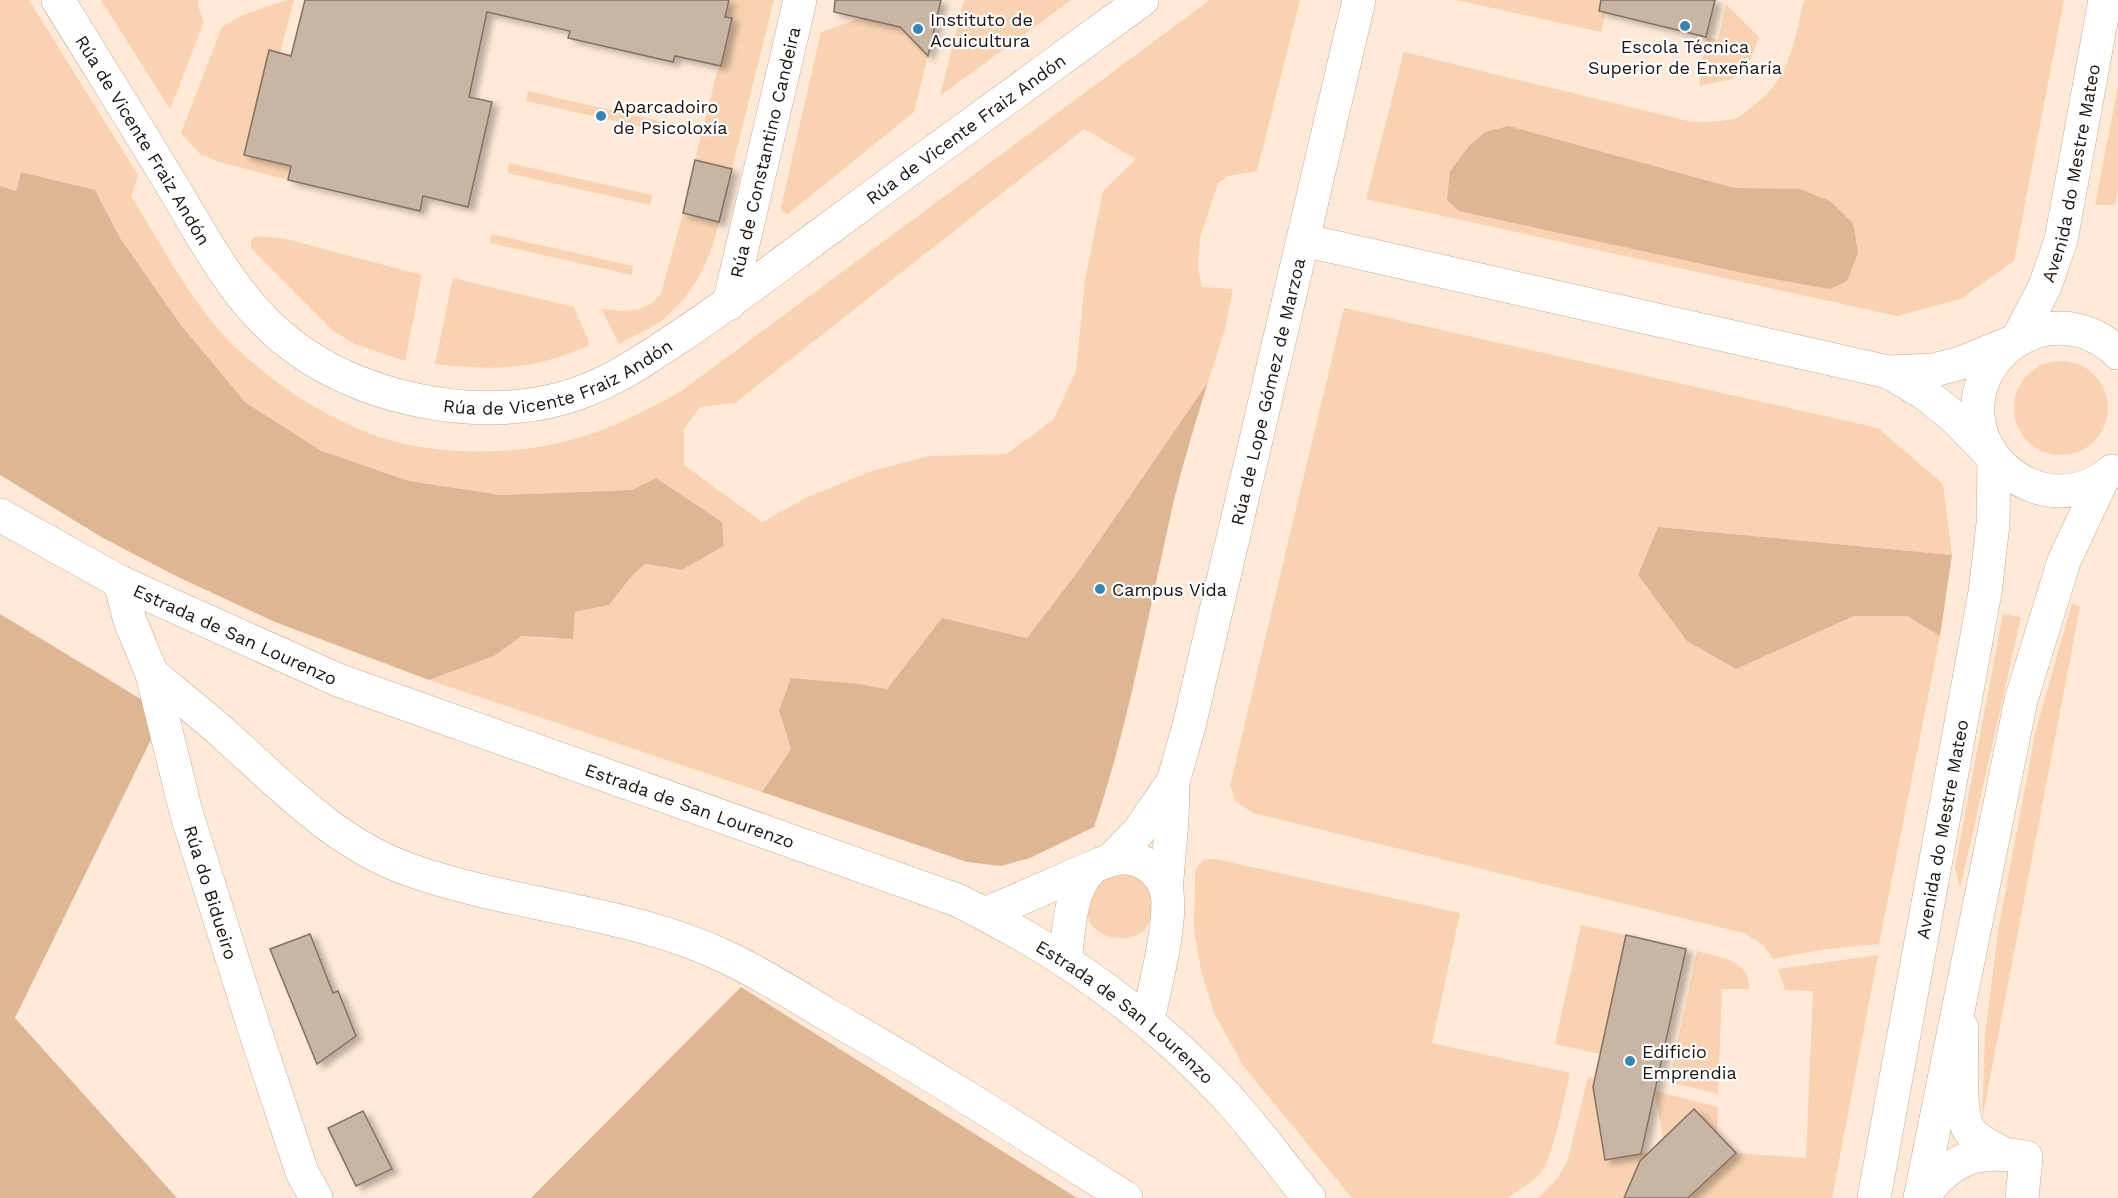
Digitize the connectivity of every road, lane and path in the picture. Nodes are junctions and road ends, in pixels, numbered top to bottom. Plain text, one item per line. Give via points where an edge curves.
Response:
1 (58, 0) edge
2 (800, 0) edge
3 (1142, 0) edge
4 (1359, 0) edge
5 (2105, 0) edge
6 (1303, 240) junction
7 (729, 304) junction
8 (2017, 340) junction
9 (2118, 353) edge
10 (1888, 372) junction
11 (1994, 458) junction
12 (2111, 472) edge
13 (0, 515) edge
14 (120, 582) junction
15 (152, 674) junction
16 (1173, 782) junction
17 (1102, 863) junction
18 (1166, 890) junction
19 (985, 914) junction
20 (1065, 960) junction
21 (1961, 999) junction
22 (1148, 1020) junction
23 (2004, 1154) junction
24 (316, 1198) edge
25 (1125, 1198) edge
26 (1309, 1198) edge
27 (1874, 1198) edge
28 (1921, 1198) edge
29 (2022, 1198) edge

1 - 7 street, Rúa de Vicente Fraiz Andón via 234,284 286,340 349,378 377,390 438,404 518,406 559,399 625,373
2 - 7 street, Rúa de Constantino Candeira
3 - 7 street, Rúa de Vicente Fraiz Andón
4 - 6 street, Rúa de Lope Gómez de Marzoa
5 - 8 street, Avenida do Mestre Mateo via 2061,240 2045,286
6 - 10 street
6 - 16 street, Rúa de Lope Gómez de Marzoa
8 - 9 street via 2042,330 2068,328 2095,336
8 - 10 street via 1943,368
8 - 11 street via 1995,360 1980,393 1979,422
10 - 11 street via 1954,417
11 - 12 street via 2018,479 2049,490 2078,489
11 - 27 street, Avenida do Mestre Mateo via 1993,524 1985,592
12 - 21 street via 2064,561 2022,699
13 - 14 street, Estrada de San Lourenzo
14 - 15 street, Rúa do Bidueiro via 130,621
14 - 19 street, Estrada de San Lourenzo via 338,680 957,900
15 - 24 street, Rúa do Bidueiro via 186,812 302,1173
15 - 25 street via 278,785 331,828 369,851 409,870 488,893 648,927 731,959 887,1048
16 - 17 street, Rúa de Lope Gómez de Marzoa via 1138,831
16 - 18 street, Rúa de Lope Gómez de Marzoa
17 - 18 street, Rúa de Lope Gómez de Marzoa via 1131,858 1146,863 1157,872
17 - 19 street, Rúa de Lope Gómez de Marzoa
17 - 20 street, Rúa de Lope Gómez de Marzoa via 1082,881 1076,896
18 - 22 street, Rúa de Lope Gómez de Marzoa via 1166,928
19 - 20 street, Estrada de San Lourenzo
20 - 22 street, Estrada de San Lourenzo
21 - 23 street via 1964,1116 1969,1131
21 - 28 street
22 - 26 street, Estrada de San Lourenzo via 1226,1095
23 - 28 street via 1975,1157 1950,1166
23 - 29 street via 2026,1157

